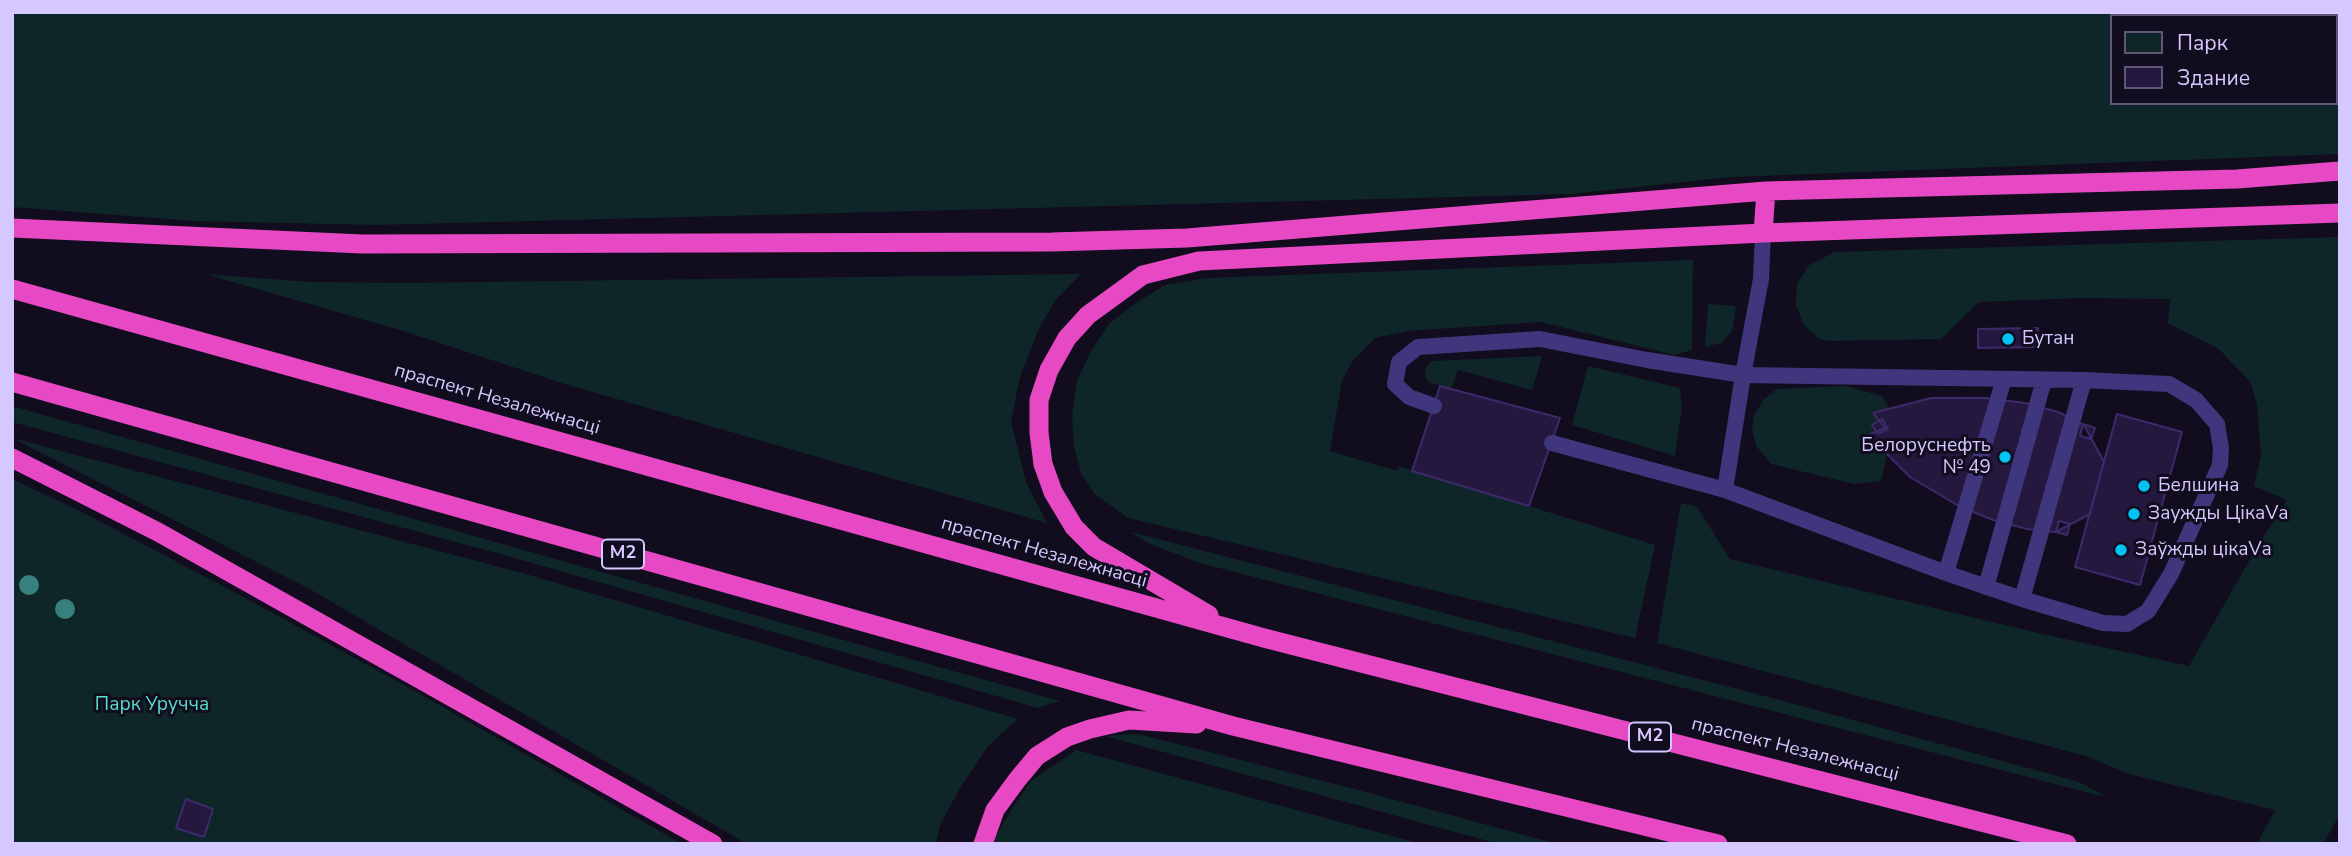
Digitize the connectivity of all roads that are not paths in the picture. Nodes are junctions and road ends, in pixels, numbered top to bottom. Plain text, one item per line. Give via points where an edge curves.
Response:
1 (2340, 171) edge
2 (1766, 191) junction
3 (2340, 214) edge
4 (12, 228) edge
5 (1763, 233) junction
6 (12, 289) edge
7 (1743, 375) junction
8 (2004, 379) junction
9 (2044, 380) junction
10 (2084, 380) junction
11 (12, 382) edge
12 (1434, 406) dead end
13 (1552, 443) dead end
14 (12, 458) edge
15 (1725, 490) junction
16 (1946, 573) junction
17 (1986, 587) junction
18 (2021, 599) junction
19 (1234, 629) junction
20 (1233, 726) junction
21 (713, 844) edge
22 (983, 844) edge
23 (1718, 844) edge
24 (2067, 844) edge

1 - 2 highway via 2237,179
2 - 4 highway via 1187,237 1052,242 362,244
2 - 5 highway
3 - 5 highway
5 - 7 lane via 1761,279
5 - 19 highway via 1199,261 1143,275 1111,297 1067,338 1039,400 1043,464 1053,492 1074,527 1094,547
6 - 19 highway, праспект Незалежнасці / М2
7 - 8 lane
7 - 12 lane via 1541,339 1418,347 1399,362 1395,384 1409,397
7 - 15 lane
8 - 9 lane
8 - 16 lane
9 - 10 lane
9 - 17 lane
10 - 18 lane
10 - 18 lane via 2169,384 2196,400 2217,424 2220,465 2171,574 2148,611 2127,624 2103,623
11 - 20 highway, М2
13 - 15 lane
14 - 21 highway via 158,532
15 - 16 lane
16 - 17 lane
17 - 18 lane
19 - 24 highway, праспект Незалежнасці / М2
20 - 22 highway via 1129,720 1067,737 1037,756 1017,780 995,810
20 - 23 highway, М2

